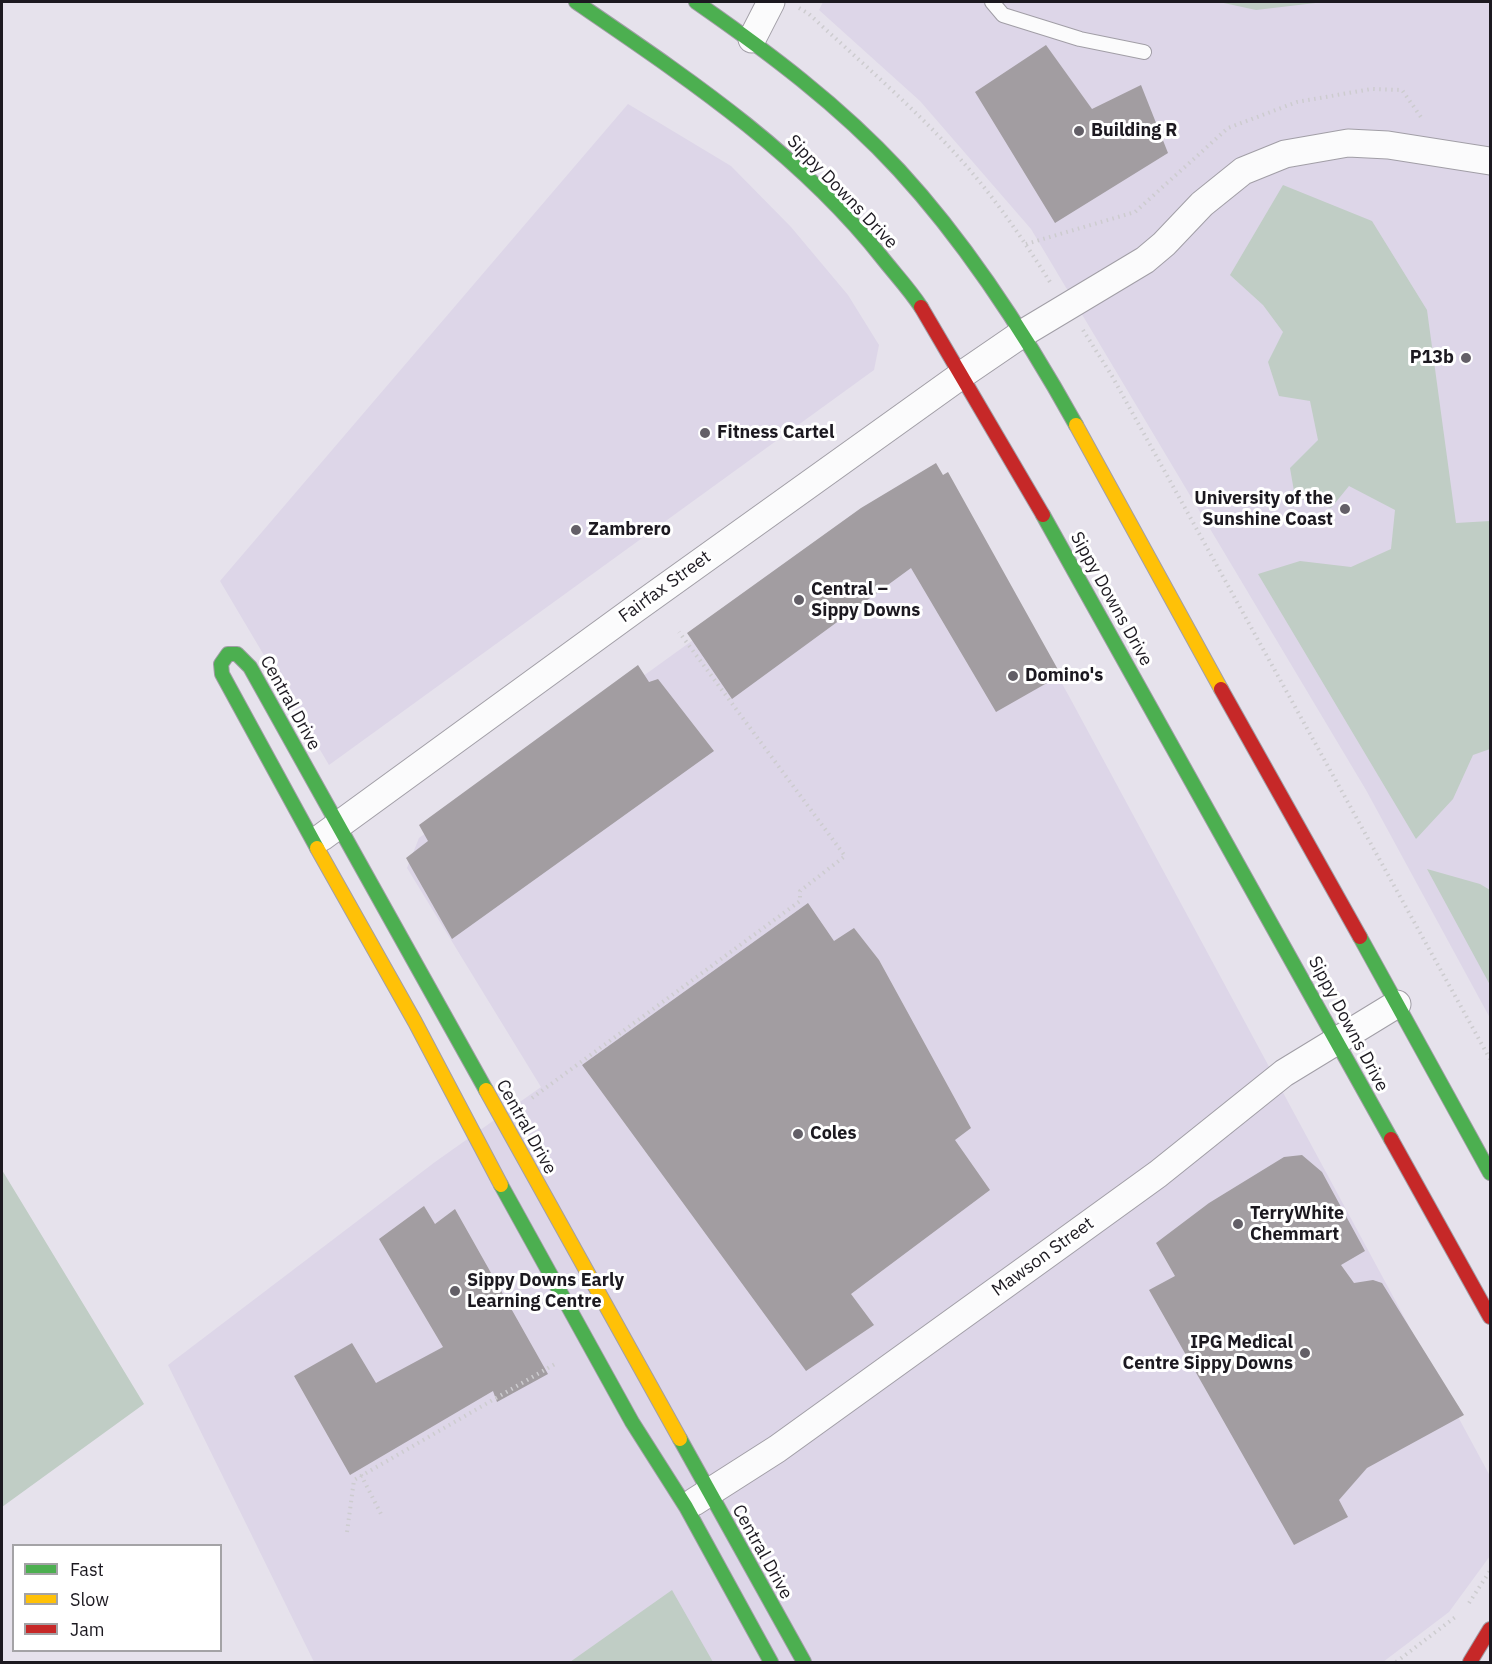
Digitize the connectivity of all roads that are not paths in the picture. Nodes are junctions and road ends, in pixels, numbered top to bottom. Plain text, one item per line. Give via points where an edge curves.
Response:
1 (576, 2) edge
2 (696, 2) edge
3 (992, 2) edge
4 (783, 4) edge
5 (752, 39) junction
6 (1144, 52) dead end
7 (1491, 161) edge
8 (1020, 335) junction
9 (963, 374) junction
10 (338, 827) junction
11 (313, 843) junction
12 (1397, 1004) junction
13 (1336, 1040) junction
14 (1491, 1173) edge
15 (1491, 1317) edge
16 (709, 1494) junction
17 (686, 1507) junction
18 (1491, 1629) edge
19 (1491, 1654) edge
20 (771, 1662) edge
21 (804, 1662) edge
22 (1470, 1662) edge
23 (1478, 1662) edge

1 - 9 main road, Sippy Downs Drive via 705,91 804,174 871,243 917,301
2 - 5 main road
3 - 6 lane via 1003,15 1080,39
4 - 5 street
5 - 8 main road via 838,111 921,195 958,241
7 - 8 street, Fairfax Street via 1388,145 1348,143 1285,154 1243,171 1223,185 1145,260
8 - 9 street, Fairfax Street
8 - 12 main road via 1065,407
9 - 10 street, Fairfax Street
9 - 13 main road, Sippy Downs Drive
10 - 11 street, Fairfax Street
10 - 11 main road, Central Drive via 244,658 233,652 228,654 222,664 225,683
10 - 16 main road, Central Drive
11 - 17 main road, Central Drive via 614,1389
12 - 13 street, Mawson Street
12 - 14 main road
13 - 15 main road, Sippy Downs Drive
13 - 16 street, Mawson Street via 1284,1073 1158,1174 1062,1244
16 - 17 street, Mawson Street
16 - 21 main road, Central Drive
17 - 20 main road, Central Drive
18 - 22 main road
19 - 23 main road

